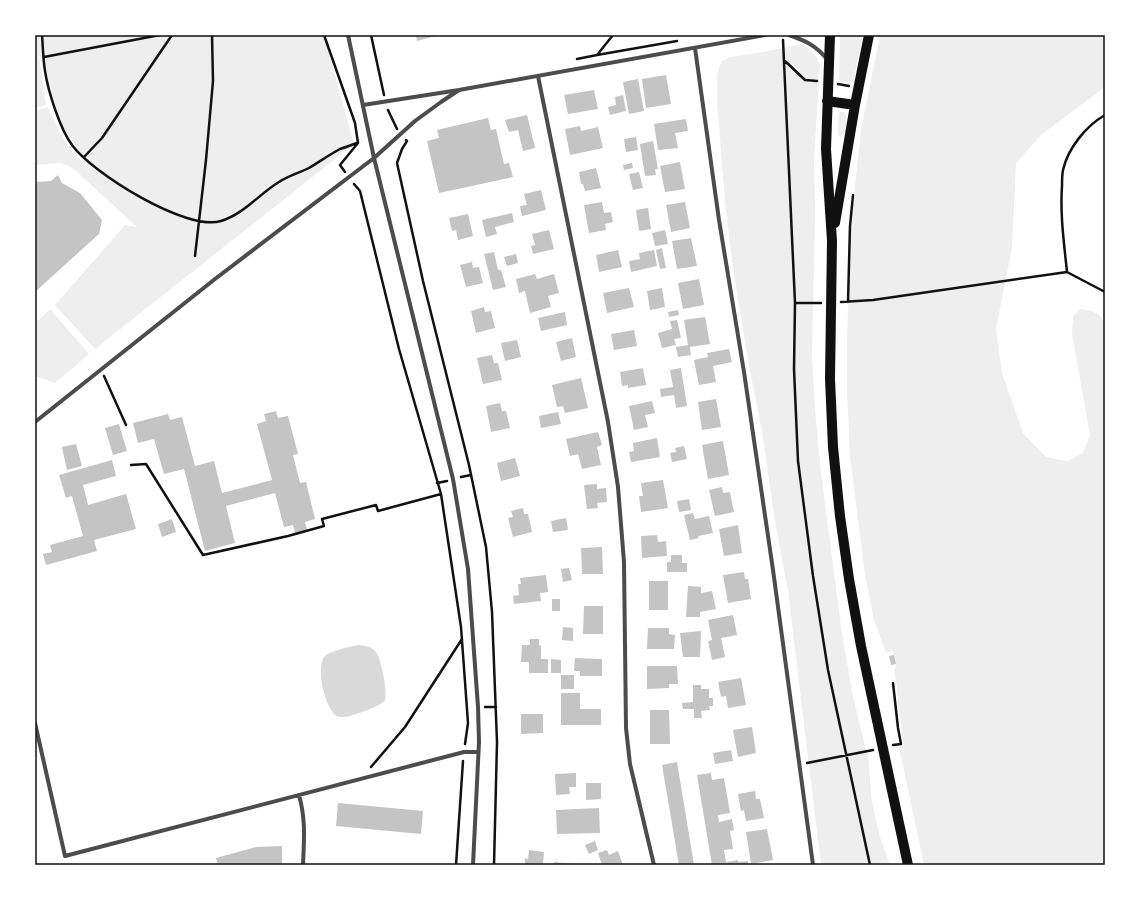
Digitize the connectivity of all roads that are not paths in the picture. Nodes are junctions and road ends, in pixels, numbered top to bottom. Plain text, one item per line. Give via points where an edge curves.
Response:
1 (348, 35) edge
2 (765, 35) edge
3 (790, 35) edge
4 (830, 35) edge
5 (869, 35) edge
6 (695, 48) junction
7 (828, 62) junction
8 (538, 76) junction
9 (459, 90) junction
10 (827, 101) junction
11 (363, 104) junction
12 (855, 105) junction
13 (374, 158) junction
14 (832, 241) junction
15 (35, 422) edge
16 (35, 723) edge
17 (478, 752) junction
18 (299, 795) junction
19 (303, 865) edge
20 (473, 865) edge
21 (654, 865) edge
22 (813, 865) edge
23 (908, 865) edge

1 - 11 street
2 - 6 street
3 - 7 street via 820,50
4 - 7 main road
5 - 12 main road
6 - 8 street
6 - 22 street via 771,555
7 - 10 main road
8 - 9 street
8 - 21 street via 608,422 618,487 624,562 626,728 630,764
9 - 11 street
9 - 13 street via 414,121
10 - 12 main road
10 - 14 main road via 826,149
11 - 13 street
12 - 14 main road
13 - 15 street via 216,278
13 - 17 street via 458,505 472,611
14 - 23 main road via 830,379 833,448 840,516 860,638
16 - 18 street via 65,856
17 - 18 street via 464,752
17 - 20 street
18 - 19 street via 305,830

